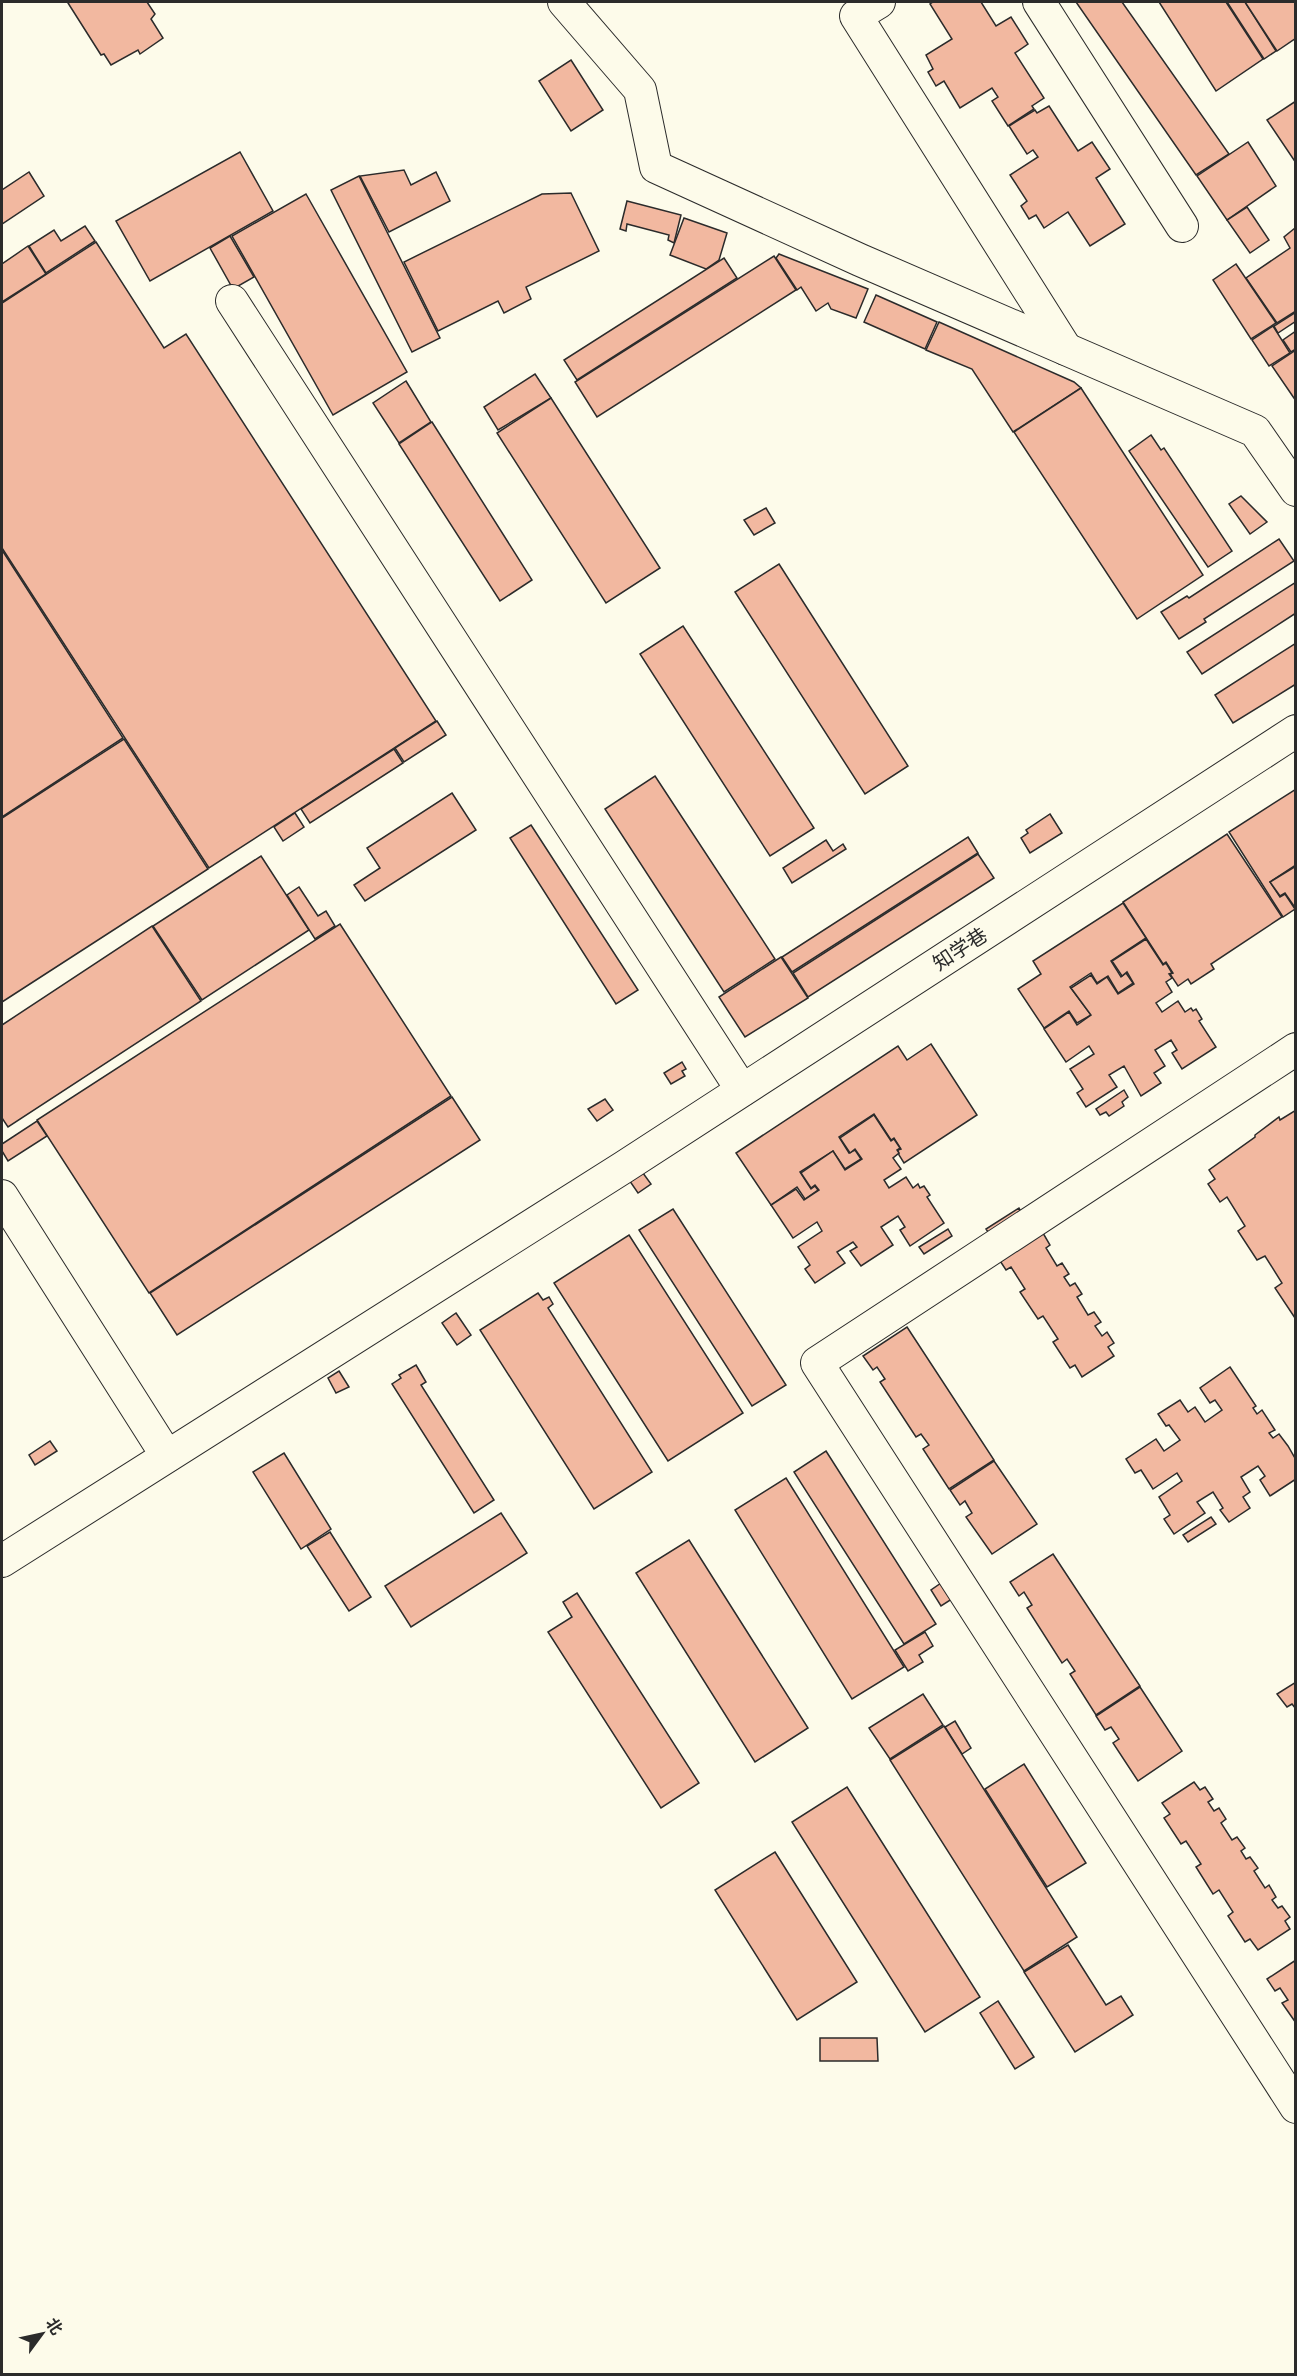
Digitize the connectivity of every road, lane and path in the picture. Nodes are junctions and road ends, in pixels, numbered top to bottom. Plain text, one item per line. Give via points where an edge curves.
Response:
1 (564, 2) edge
2 (879, 2) edge
3 (1040, 2) edge
4 (1182, 226) dead end
5 (232, 301) dead end
6 (1066, 349) junction
7 (1296, 490) edge
8 (1296, 731) edge
9 (1296, 1049) edge
10 (742, 1090) junction
11 (2, 1196) edge
12 (166, 1456) junction
13 (2, 1561) edge
14 (1296, 2107) edge

1 - 6 street via 640,90 656,167
2 - 6 street via 856,16
3 - 4 street
5 - 10 street
6 - 7 street via 1255,431
8 - 10 street, 知学巷
9 - 14 street via 817,1363
10 - 12 street, 知学巷
11 - 12 street
12 - 13 street, 知学巷

